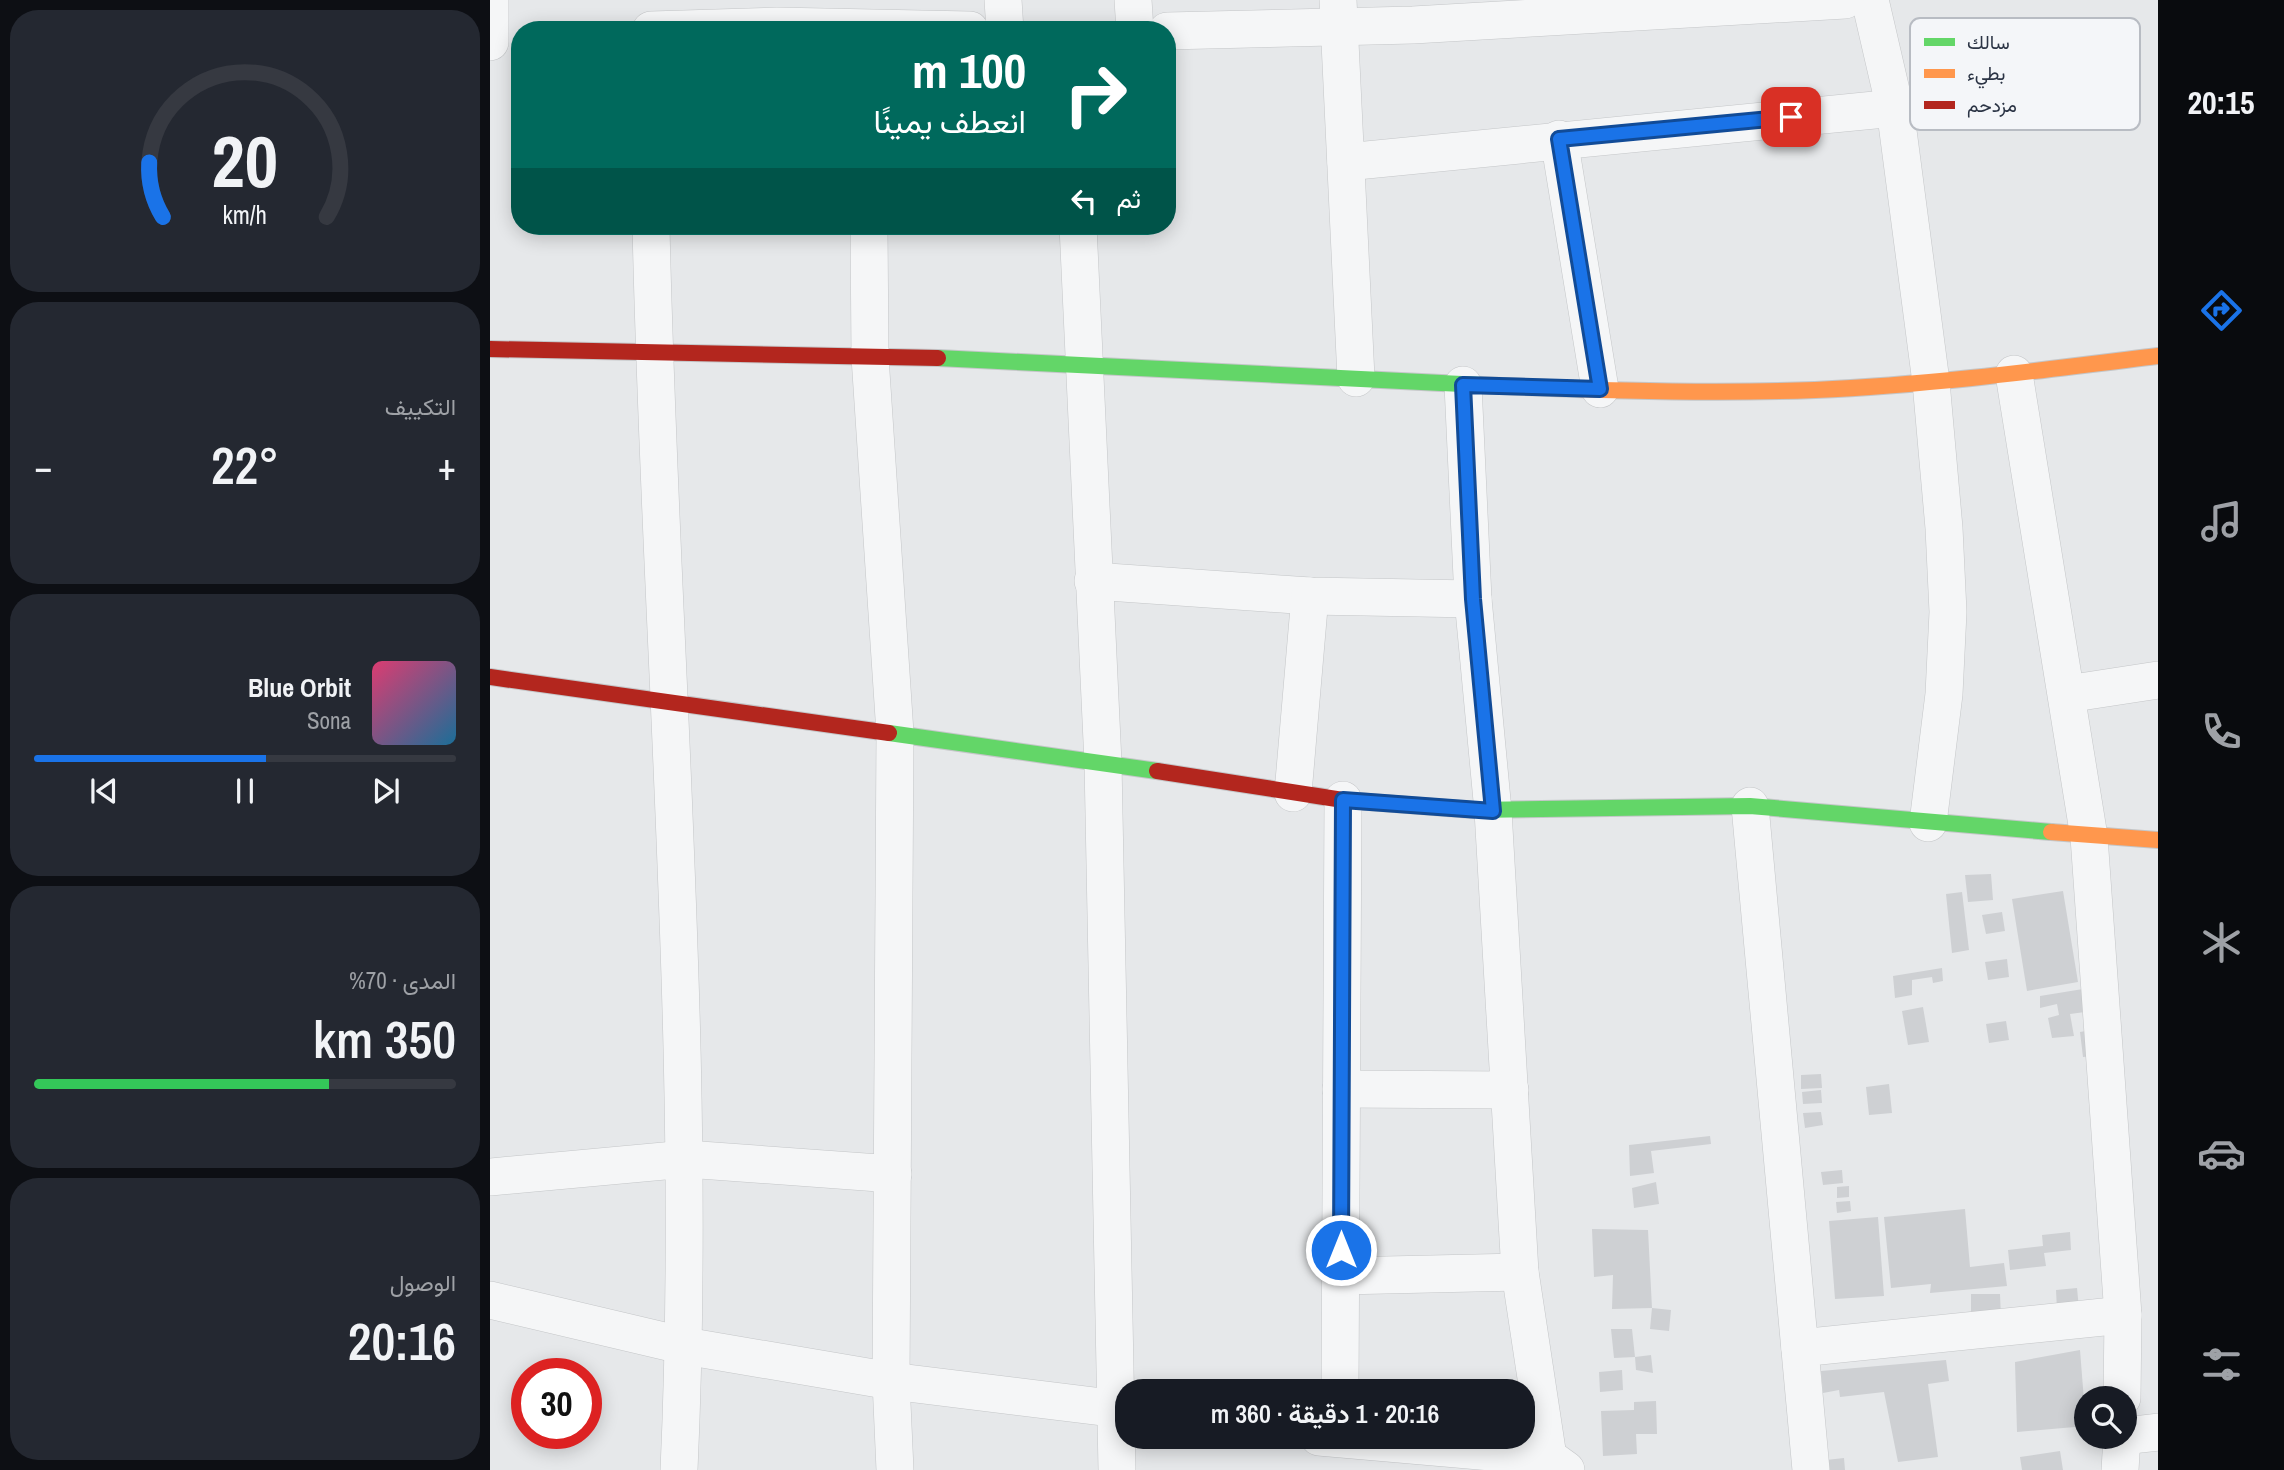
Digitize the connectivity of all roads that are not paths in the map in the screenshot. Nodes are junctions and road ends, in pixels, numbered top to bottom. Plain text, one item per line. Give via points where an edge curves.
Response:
1 (490, 0) edge
2 (646, 0) edge
3 (1003, 0) edge
4 (1133, 0) edge
5 (1845, 0) edge
6 (1870, 0) edge
7 (777, 13) edge
8 (1340, 13) edge
9 (648, 21) edge
10 (717, 21) edge
11 (822, 21) edge
12 (1004, 21) edge
13 (1134, 21) edge
14 (1176, 30) edge
15 (511, 33) edge
16 (490, 34) edge
17 (490, 42) edge
18 (1895, 108) junction
19 (1559, 139) junction
20 (1346, 162) junction
21 (651, 235) edge
22 (869, 235) edge
23 (1078, 235) edge
24 (490, 349) edge
25 (654, 349) junction
26 (2158, 356) edge
27 (870, 357) junction
28 (1083, 366) junction
29 (2014, 374) junction
30 (1356, 378) junction
31 (1931, 382) junction
32 (1463, 385) junction
33 (1600, 389) junction
34 (1093, 581) junction
35 (1310, 596) junction
36 (1473, 599) junction
37 (490, 677) edge
38 (2158, 680) edge
39 (2067, 694) junction
40 (670, 703) junction
41 (895, 733) junction
42 (1103, 762) junction
43 (1293, 793) junction
44 (1343, 800) junction
45 (1749, 806) junction
46 (1493, 811) junction
47 (1928, 823) junction
48 (2089, 837) junction
49 (2158, 840) edge
50 (1341, 1089) junction
51 (1510, 1090) junction
52 (686, 1159) junction
53 (893, 1174) junction
54 (490, 1177) edge
55 (1520, 1272) junction
56 (1340, 1276) junction
57 (490, 1300) edge
58 (2123, 1315) junction
59 (685, 1346) junction
60 (1800, 1348) junction
61 (1120, 1379) edge
62 (1340, 1379) edge
63 (891, 1381) junction
64 (2122, 1386) edge
65 (1115, 1409) edge
66 (2158, 1432) edge
67 (2137, 1434) edge
68 (1118, 1449) edge
69 (1371, 1449) edge
70 (2122, 1449) edge
71 (1557, 1464) edge
72 (679, 1470) edge
73 (895, 1470) edge
74 (1117, 1470) edge
75 (1811, 1470) edge
76 (2120, 1470) edge

1 - 16 street
2 - 9 street
3 - 12 street
4 - 13 street
5 - 8 street
6 - 18 street
7 - 10 street
7 - 11 street
8 - 14 street
8 - 20 street
15 - 16 street
16 - 17 street
18 - 19 street
18 - 31 street
19 - 20 street
19 - 33 street
20 - 30 street
21 - 25 street
22 - 27 street
23 - 28 street
24 - 25 street
25 - 27 street
25 - 40 street
26 - 29 street
27 - 28 street
27 - 41 street
28 - 30 street
28 - 34 street
29 - 31 street
29 - 39 street
30 - 32 street
31 - 33 street via 1766,391
31 - 47 street via 1948,612 1944,694
32 - 33 street
32 - 36 street
34 - 35 street
34 - 42 street
35 - 36 street
35 - 43 street
36 - 46 street
37 - 40 street
38 - 39 street
39 - 48 street
40 - 41 street
40 - 52 street
41 - 42 street
41 - 53 street
42 - 43 street
42 - 61 street
43 - 44 street
44 - 46 street
44 - 50 street
45 - 46 street
45 - 47 street
45 - 60 street
46 - 51 street
47 - 48 street
48 - 49 street
48 - 58 street
50 - 51 street
50 - 56 street
51 - 55 street
52 - 53 street
52 - 54 street
52 - 59 street
53 - 63 street
55 - 56 street
55 - 71 street
56 - 62 street
57 - 59 street
58 - 60 street
58 - 64 street
59 - 63 street
59 - 72 street
60 - 75 street
63 - 65 street
63 - 73 street
66 - 67 street
68 - 74 street
69 - 71 street
70 - 76 street

